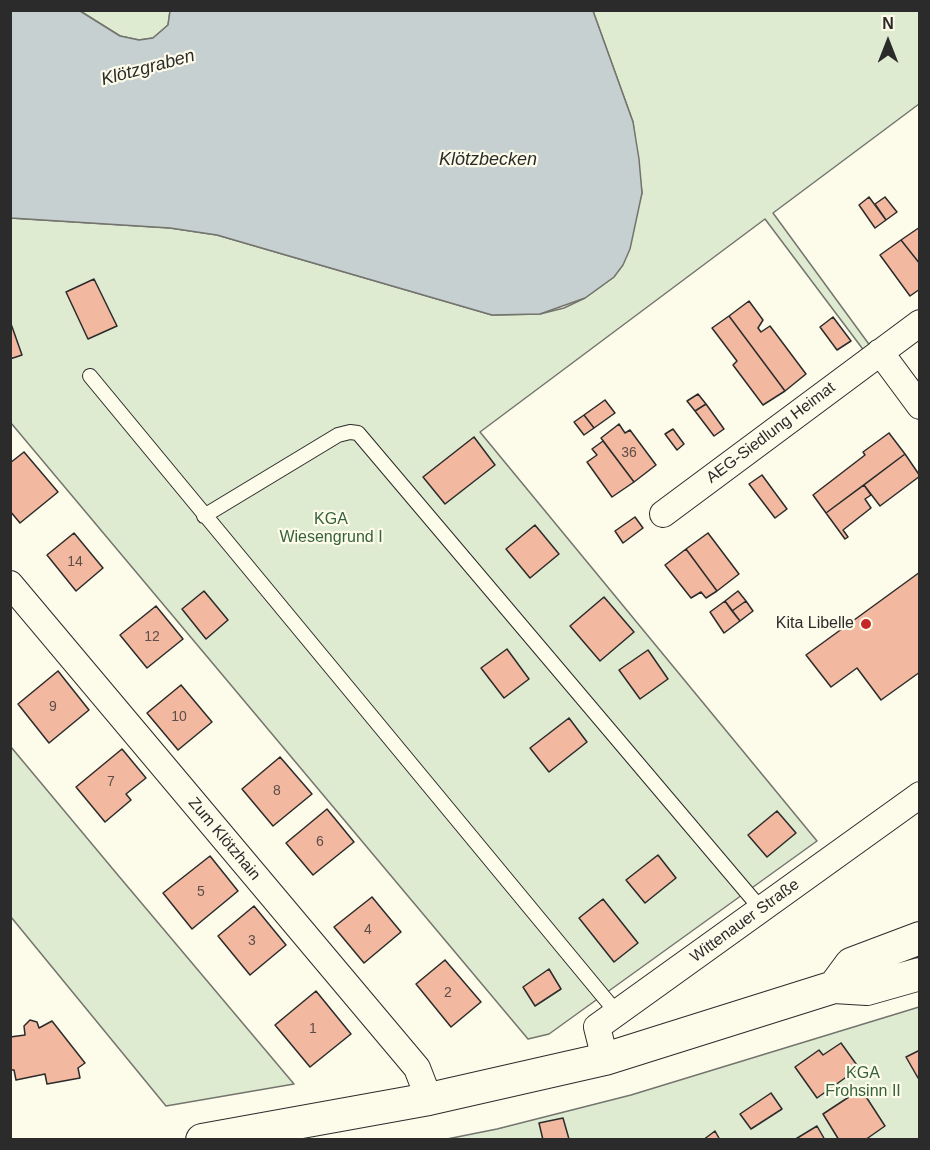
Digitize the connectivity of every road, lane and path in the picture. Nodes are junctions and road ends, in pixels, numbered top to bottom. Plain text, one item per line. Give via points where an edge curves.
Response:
1 (920, 323) edge
2 (880, 352) junction
3 (90, 376) dead end
4 (920, 406) edge
5 (663, 514) dead end
6 (204, 516) junction
7 (10, 584) edge
8 (920, 795) edge
9 (761, 909) junction
10 (920, 938) edge
11 (920, 974) edge
12 (834, 987) junction
13 (617, 1013) junction
14 (605, 1059) junction
15 (429, 1099) junction
16 (202, 1140) edge

1 - 2 street, AEG-Siedlung Heimat
2 - 4 street
2 - 5 street, AEG-Siedlung Heimat
3 - 6 lane
6 - 9 lane via 339,435 358,434
6 - 13 lane
7 - 15 street, Zum Klötzhain via 417,1068
8 - 9 street, Wittenauer Straße
9 - 13 street, Wittenauer Straße
10 - 12 street via 851,964
11 - 12 street via 867,989
12 - 14 street
13 - 14 street, Wittenauer Straße via 597,1027
14 - 15 street
15 - 16 street

